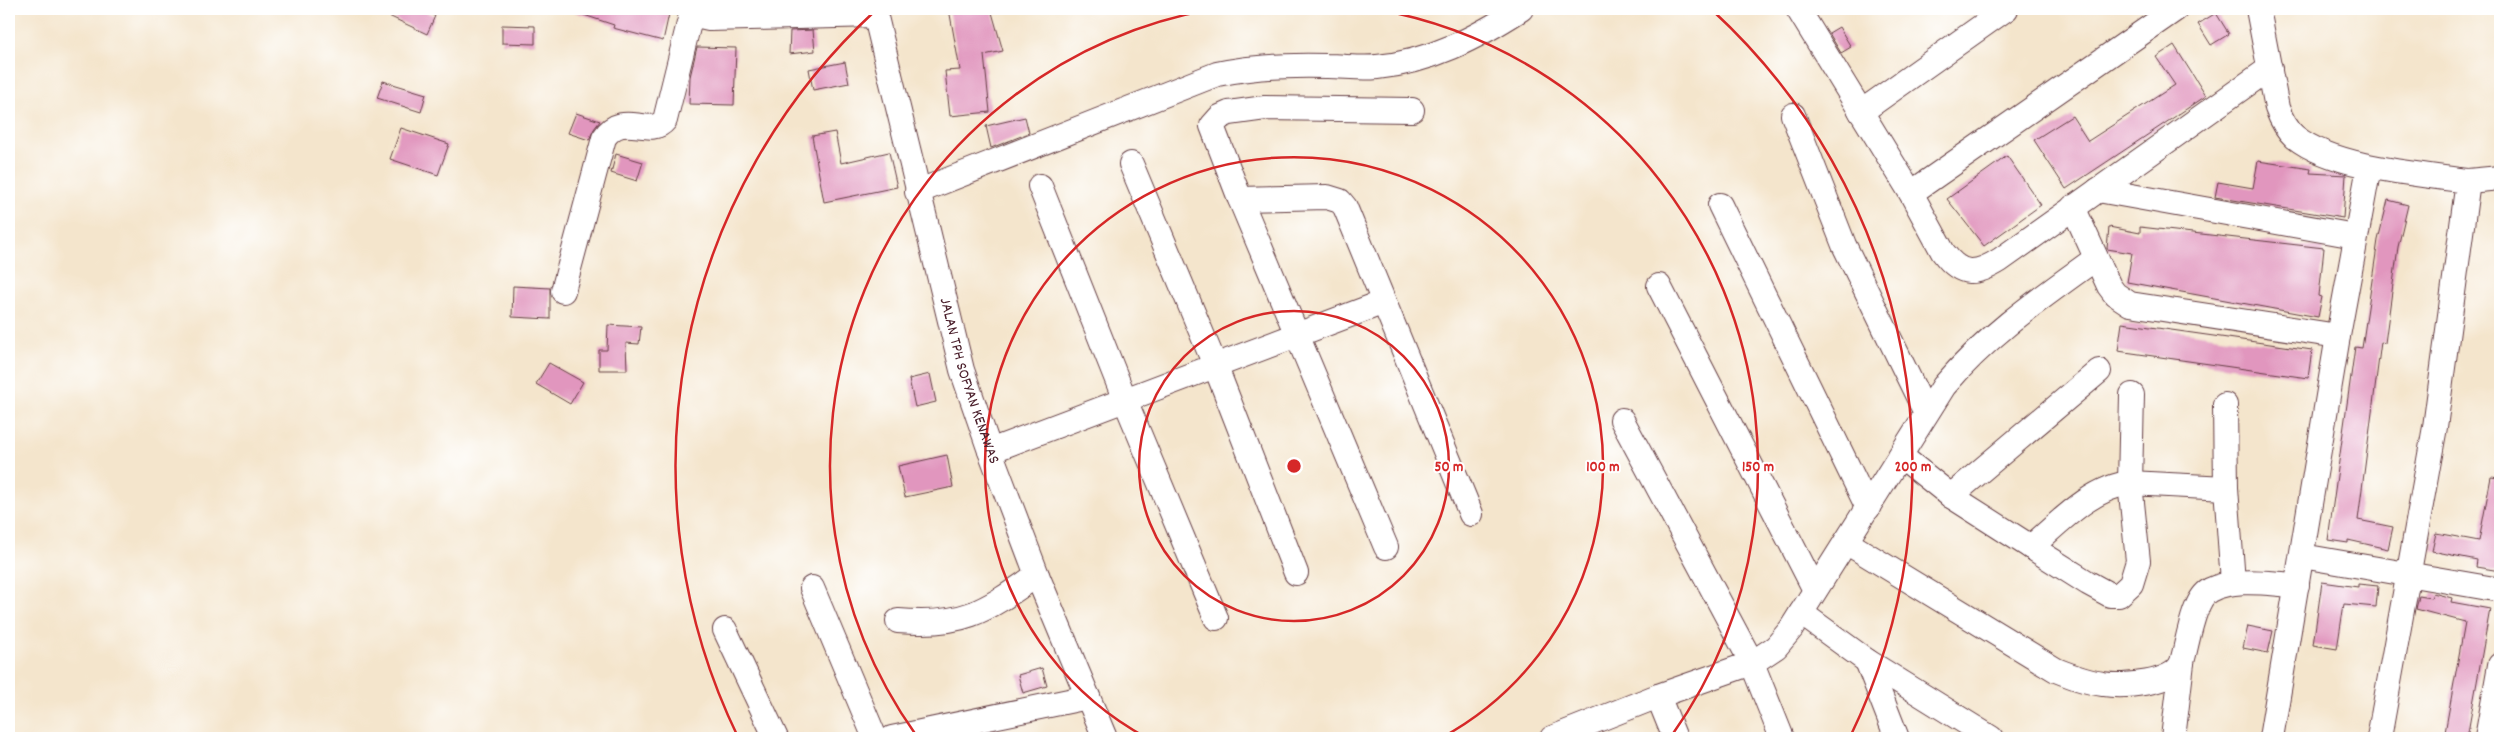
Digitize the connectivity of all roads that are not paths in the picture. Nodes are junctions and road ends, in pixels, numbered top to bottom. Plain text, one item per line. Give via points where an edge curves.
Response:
1 (1521, 9) edge
2 (2006, 9) edge
3 (2176, 9) edge
4 (2258, 9) edge
5 (681, 12) edge
6 (875, 12) edge
7 (1807, 12) edge
8 (2270, 68) junction
9 (1412, 110) dead end
10 (1861, 112) junction
11 (1793, 116) dead end
12 (1131, 164) dead end
13 (2369, 167) junction
14 (2500, 178) edge
15 (2468, 181) junction
16 (1040, 186) dead end
17 (2098, 190) junction
18 (917, 192) junction
19 (1911, 193) junction
20 (1240, 199) junction
21 (1720, 205) dead end
22 (2073, 207) junction
23 (2356, 236) junction
24 (2095, 259) junction
25 (1659, 286) dead end
26 (563, 291) dead end
27 (1384, 302) junction
28 (1298, 334) junction
29 (2338, 336) junction
30 (1215, 365) junction
31 (2100, 371) dead end
32 (2132, 395) dead end
33 (1125, 400) junction
34 (2224, 405) dead end
35 (1926, 413) junction
36 (1622, 420) dead end
37 (990, 452) junction
38 (1901, 456) junction
39 (2130, 483) junction
40 (2226, 488) junction
41 (1951, 496) junction
42 (1868, 508) junction
43 (1471, 514) dead end
44 (1846, 542) junction
45 (1386, 547) dead end
46 (2031, 547) junction
47 (2302, 556) junction
48 (1296, 573) dead end
49 (1037, 574) junction
50 (2407, 574) junction
51 (2233, 582) junction
52 (2296, 585) junction
53 (812, 588) dead end
54 (1815, 590) junction
55 (2500, 590) edge
56 (1801, 613) junction
57 (1216, 618) dead end
58 (898, 621) dead end
59 (725, 630) dead end
60 (1867, 661) junction
61 (1752, 663) junction
62 (2182, 663) junction
63 (2500, 665) edge
64 (1658, 696) junction
65 (1088, 697) junction
66 (1581, 733) edge
67 (776, 738) edge
68 (875, 738) edge
69 (892, 738) edge
70 (1105, 738) edge
71 (1552, 738) edge
72 (1675, 738) edge
73 (1782, 738) edge
74 (1897, 738) edge
75 (1991, 738) edge
76 (2173, 738) edge
77 (2271, 738) edge
78 (2379, 738) edge
79 (2487, 738) edge

1 - 18 street via 1460,44 1410,62 1375,67 1259,67 1217,74
2 - 10 street
3 - 19 street
4 - 8 street
5 - 6 street via 710,19
5 - 26 street via 664,120 655,126 616,125 604,138
6 - 18 street, JALAN TPH SOFYAN KENAWAS
7 - 10 street
8 - 13 street via 2277,108 2294,136 2309,146
8 - 17 street
9 - 20 street via 1265,108 1237,111 1220,117 1212,126
10 - 19 street
11 - 35 street via 1844,245
12 - 30 street
13 - 15 street
13 - 23 street
14 - 15 street
15 - 50 street via 2439,401
16 - 33 street
17 - 22 street
17 - 23 street
18 - 37 street, JALAN TPH SOFYAN KENAWAS via 962,370
19 - 22 street via 1949,260 1971,272 1987,269
20 - 27 street via 1326,197 1340,201 1346,207
20 - 28 street
21 - 42 street
22 - 24 street
23 - 29 street
24 - 29 street via 2115,294 2130,304
24 - 35 street via 2001,328 1964,362
25 - 54 street
27 - 28 street
27 - 43 street
28 - 30 street
28 - 45 street
29 - 47 street
30 - 33 street
30 - 48 street
31 - 41 street
32 - 39 street
33 - 37 street
33 - 57 street
34 - 40 street
35 - 38 street
36 - 61 street
37 - 49 street, JALAN TPH SOFYAN KENAWAS
38 - 41 street
38 - 42 street
39 - 40 street
39 - 46 street via 2116,484 2102,492
39 - 46 street via 2138,561 2131,584 2119,595 2110,595
40 - 51 street
41 - 46 street
42 - 44 street
44 - 54 street
44 - 62 street via 2056,670 2082,680 2105,685 2153,682 2173,672
47 - 50 street
47 - 52 street
49 - 58 street via 987,608 961,619 944,623
49 - 65 street, JALAN TPH SOFYAN KENAWAS
50 - 55 street
50 - 78 street
51 - 52 street
51 - 62 street via 2210,590 2200,598
52 - 77 street
53 - 68 street
54 - 56 street
56 - 60 street
56 - 61 street via 1776,647
59 - 67 street
60 - 74 street
60 - 75 street
61 - 64 street
61 - 73 street
62 - 76 street
63 - 79 street
64 - 66 street
64 - 72 street
65 - 69 street
65 - 70 street, JALAN TPH SOFYAN KENAWAS
66 - 71 street

